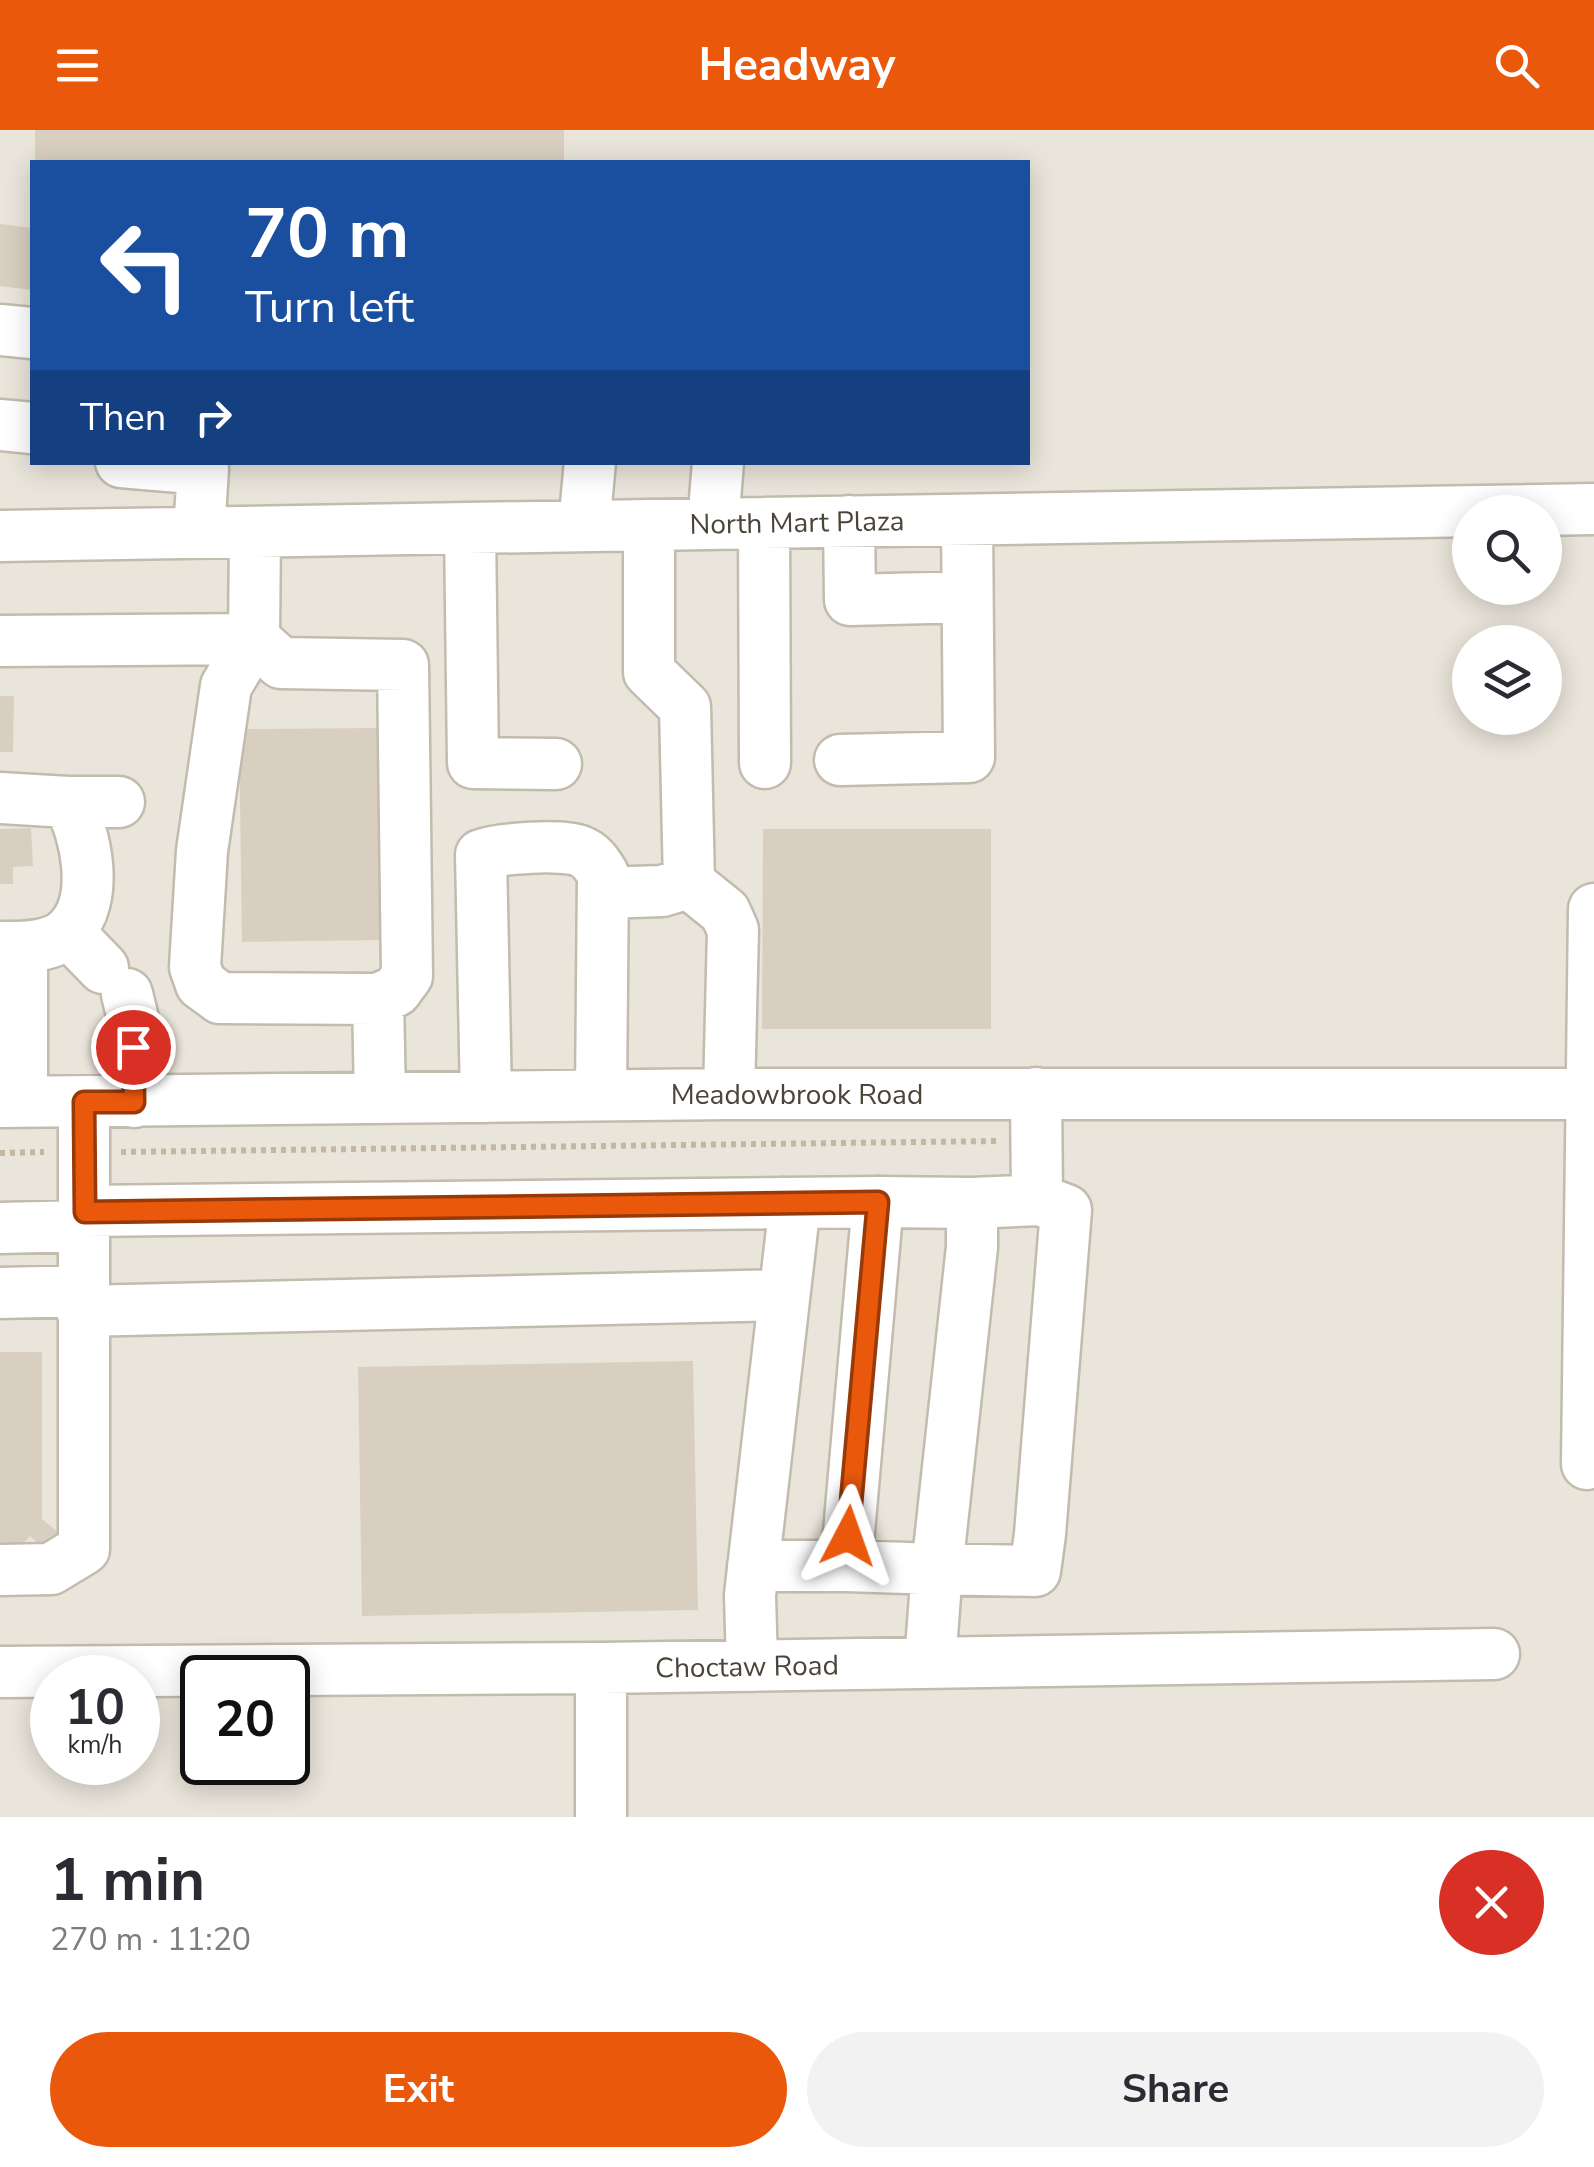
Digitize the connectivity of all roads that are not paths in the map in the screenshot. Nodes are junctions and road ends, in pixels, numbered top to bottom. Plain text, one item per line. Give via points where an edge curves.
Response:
1 (0, 330) edge
2 (30, 334) edge
3 (0, 426) edge
4 (30, 428) edge
5 (101, 465) edge
6 (156, 465) edge
7 (590, 465) edge
8 (718, 465) edge
9 (1594, 509) edge
10 (967, 520) junction
11 (849, 522) junction
12 (764, 523) junction
13 (713, 524) junction
14 (649, 525) junction
15 (584, 526) junction
16 (470, 528) junction
17 (199, 532) junction
18 (254, 532) junction
19 (94, 534) junction
20 (0, 536) edge
21 (968, 598) junction
22 (254, 639) junction
23 (0, 641) edge
24 (840, 760) dead end
25 (765, 763) dead end
26 (556, 764) dead end
27 (0, 798) edge
28 (68, 802) junction
29 (119, 802) dead end
30 (689, 883) junction
31 (603, 893) junction
32 (1594, 909) edge
33 (30, 942) edge
34 (378, 999) junction
35 (1036, 1093) junction
36 (730, 1094) junction
37 (1591, 1094) edge
38 (601, 1095) junction
39 (486, 1097) junction
40 (380, 1098) junction
41 (11, 1102) edge
42 (84, 1102) junction
43 (134, 1102) junction
44 (1038, 1200) junction
45 (878, 1202) junction
46 (783, 1203) junction
47 (972, 1203) junction
48 (84, 1219) junction
49 (0, 1228) edge
50 (0, 1293) edge
51 (784, 1296) junction
52 (82, 1301) junction
53 (1587, 1464) dead end
54 (753, 1566) junction
55 (846, 1566) junction
56 (938, 1569) junction
57 (0, 1570) edge
58 (1494, 1654) dead end
59 (930, 1663) junction
60 (752, 1666) junction
61 (601, 1668) junction
62 (0, 1672) edge
63 (601, 1817) edge

1 - 2 street
3 - 4 street
5 - 19 street
6 - 17 street via 203,469
7 - 15 street
8 - 13 street
9 - 10 street, North Mart Plaza
10 - 11 street, North Mart Plaza
10 - 21 street
11 - 12 street, North Mart Plaza
11 - 21 street via 850,600
12 - 13 street, North Mart Plaza
12 - 25 street
13 - 14 street, North Mart Plaza
14 - 15 street, North Mart Plaza
14 - 30 street via 649,672 685,707
15 - 16 street, North Mart Plaza
16 - 18 street, North Mart Plaza
16 - 26 street via 473,764
17 - 18 street, North Mart Plaza
17 - 19 street, North Mart Plaza
18 - 22 street
19 - 20 street, North Mart Plaza
21 - 24 street via 969,757
22 - 23 street
22 - 34 street via 282,663 403,666 407,976 396,992
22 - 34 street via 226,686 202,850 194,967 201,984 220,998
27 - 28 street
28 - 29 street
28 - 33 street via 80,822 84,908
30 - 31 street
30 - 36 street via 725,912 734,930
31 - 38 street
31 - 39 street via 603,874 578,849 481,855
32 - 37 street
33 - 41 street
33 - 43 street via 115,981 133,1019
34 - 40 street
35 - 36 street, Meadowbrook Road
35 - 37 street, Meadowbrook Road
35 - 44 street
36 - 38 street, Meadowbrook Road
37 - 53 street
38 - 39 street, Meadowbrook Road
39 - 40 street, Meadowbrook Road
40 - 43 street, Meadowbrook Road
41 - 42 street, Meadowbrook Road
42 - 43 street, Meadowbrook Road
42 - 48 street
44 - 47 street
44 - 56 street via 1066,1210 1035,1571
45 - 46 street
45 - 47 street
45 - 55 street
46 - 48 street
46 - 51 street via 792,1221
47 - 56 street
48 - 49 street
48 - 52 street
50 - 52 street
51 - 52 street
51 - 54 street
52 - 57 street via 84,1548 52,1569
54 - 55 street
54 - 60 street
55 - 56 street
56 - 59 street
58 - 59 street, Choctaw Road
59 - 60 street, Choctaw Road
60 - 61 street, Choctaw Road
61 - 62 street, Choctaw Road
61 - 63 street

